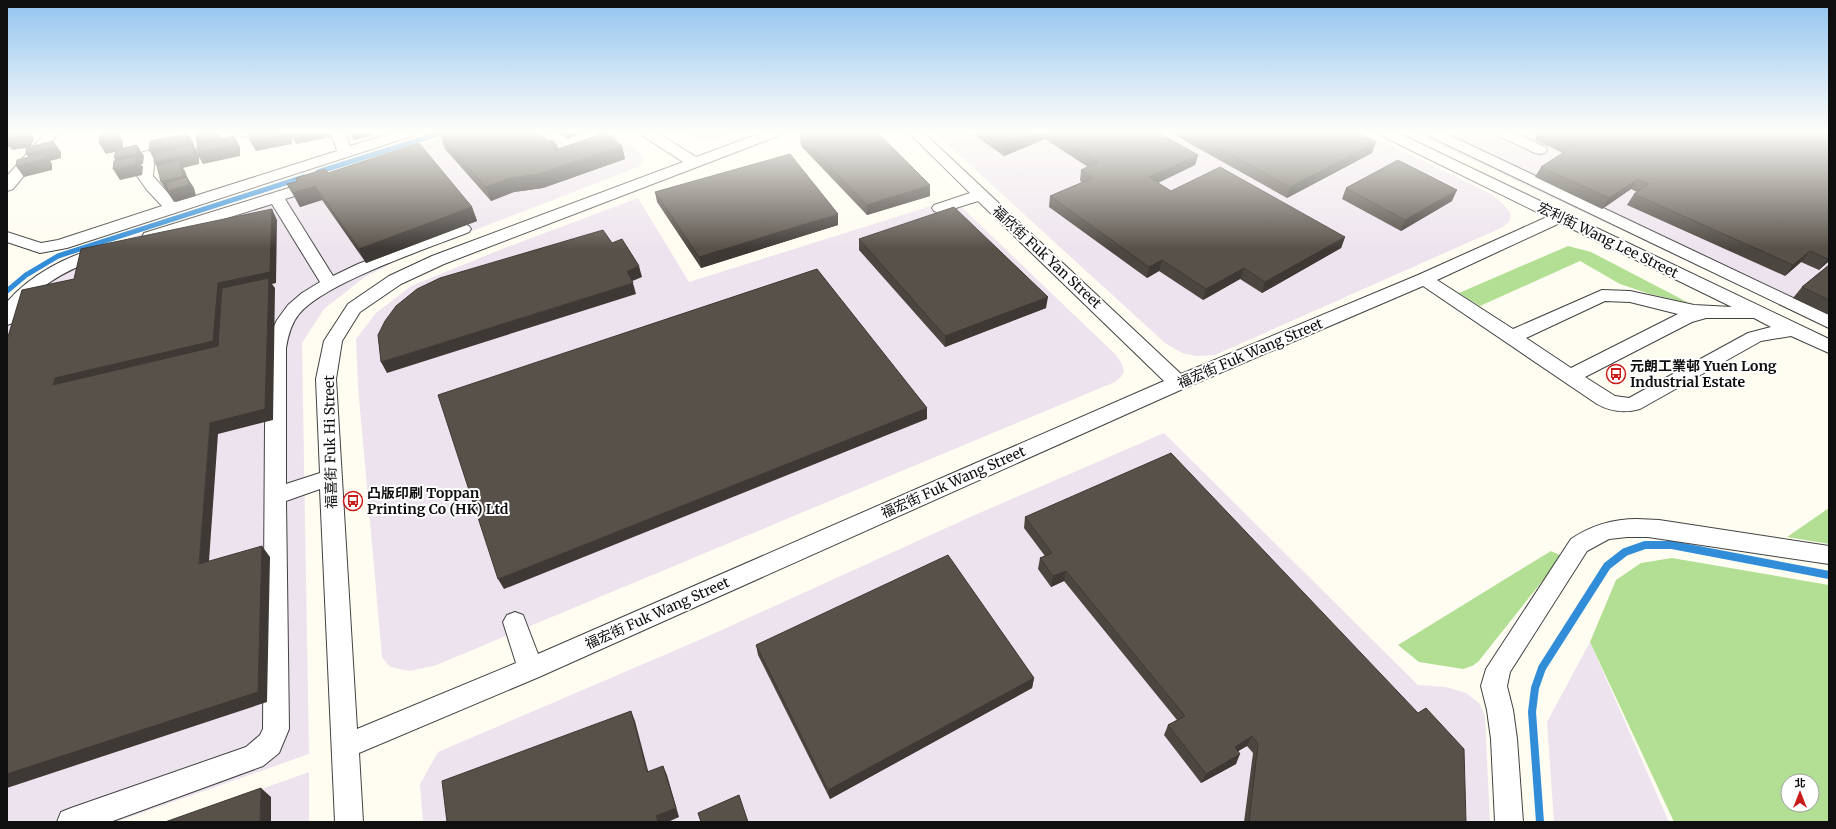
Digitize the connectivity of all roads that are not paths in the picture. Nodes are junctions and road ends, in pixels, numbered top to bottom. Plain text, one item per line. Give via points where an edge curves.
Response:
1 (19, 172) edge
2 (146, 172) edge
3 (285, 172) edge
4 (669, 172) edge
5 (957, 172) edge
6 (1467, 172) edge
7 (1515, 172) edge
8 (333, 179) edge
9 (7, 186) edge
10 (981, 194) junction
11 (276, 197) junction
12 (173, 208) junction
13 (940, 208) dead end
14 (1560, 217) junction
15 (464, 229) edge
16 (7, 237) edge
17 (1424, 279) junction
18 (330, 284) junction
19 (1754, 312) junction
20 (1703, 313) junction
21 (7, 319) edge
22 (1829, 322) edge
23 (1791, 330) junction
24 (1512, 338) junction
25 (1829, 347) edge
26 (1570, 377) junction
27 (1178, 383) junction
28 (330, 478) junction
29 (275, 496) junction
30 (1829, 555) edge
31 (515, 622) dead end
32 (530, 668) junction
33 (346, 746) junction
34 (71, 822) edge
35 (350, 822) edge
36 (1509, 822) edge

1 - 9 street
2 - 12 street via 145,176 153,187
3 - 12 street
4 - 28 street, 福喜街 Fuk Hi Street via 438,260 395,280 354,308 334,341 326,378
5 - 10 street, 福欣街 Fuk Yan Street
6 - 14 street, 宏利街 Wang Lee Street
7 - 22 street
8 - 11 street
10 - 13 street
10 - 27 street, 福欣街 Fuk Yan Street
11 - 18 street
11 - 21 street via 73,262 28,290 15,304
12 - 16 street via 61,244 40,248
14 - 17 street, 福宏街 Fuk Wang Street
14 - 19 street, 宏利街 Wang Lee Street
15 - 18 street
17 - 24 street
17 - 27 street, 福宏街 Fuk Wang Street
18 - 29 street via 294,309 279,336
19 - 20 street
19 - 23 street, 宏利街 Wang Lee Street
20 - 24 street via 1615,294 1602,296
20 - 26 street via 1686,317
23 - 25 street, 宏利街 Wang Lee Street
23 - 26 street via 1755,338 1633,404 1613,404
24 - 26 street
27 - 32 street, 福宏街 Fuk Wang Street
28 - 29 street
28 - 33 street, 福喜街 Fuk Hi Street
29 - 34 street via 276,729 270,744 254,757
30 - 36 street via 1640,527 1606,530 1591,536 1580,546 1498,668 1494,686 1504,739
31 - 32 street
32 - 33 street, 福宏街 Fuk Wang Street
33 - 35 street, 福喜街 Fuk Hi Street

